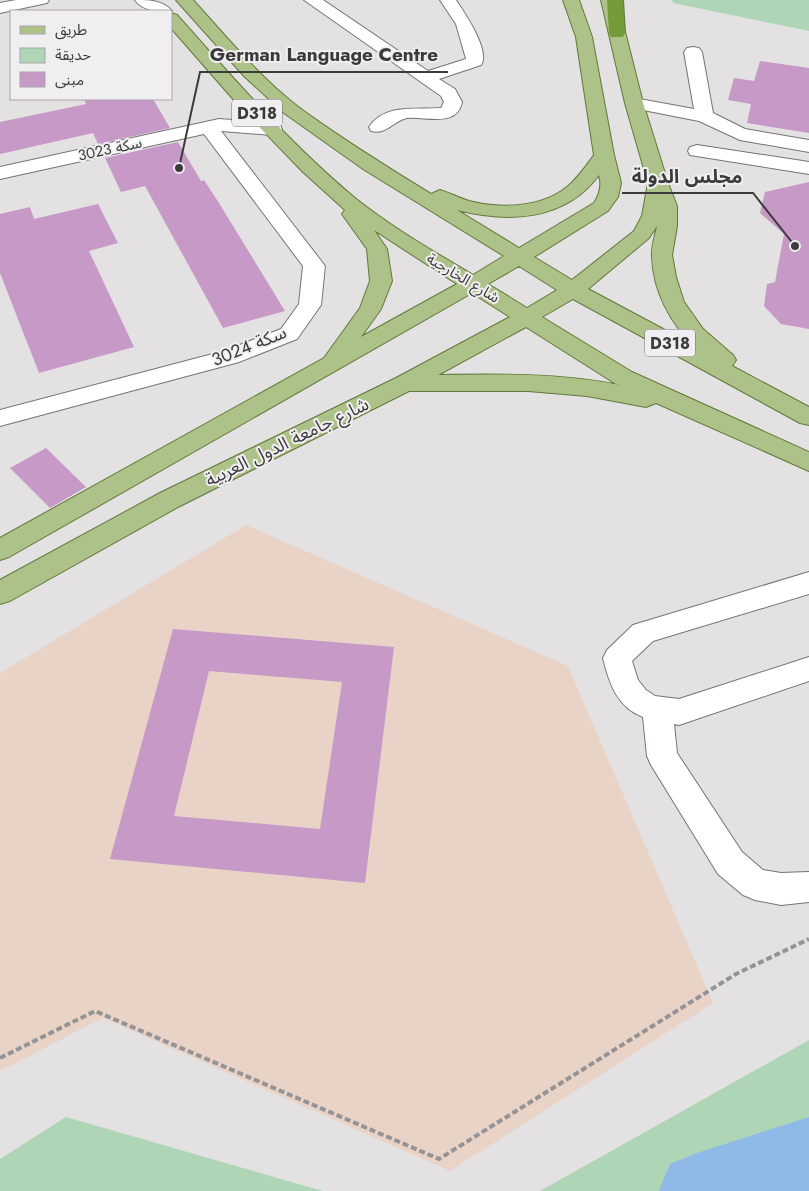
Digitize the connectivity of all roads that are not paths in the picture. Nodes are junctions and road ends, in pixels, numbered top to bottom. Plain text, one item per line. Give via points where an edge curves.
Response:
1 (40, 0) edge
2 (54, 0) edge
3 (143, 0) edge
4 (156, 0) edge
5 (184, 0) edge
6 (312, 0) edge
7 (448, 0) edge
8 (571, 0) edge
9 (610, 0) edge
10 (615, 0) edge
11 (0, 8) edge
12 (163, 10) edge
13 (164, 10) edge
14 (172, 19) edge
15 (617, 33) junction
16 (692, 52) dead end
17 (426, 77) junction
18 (634, 103) junction
19 (247, 104) junction
20 (704, 116) junction
21 (214, 126) junction
22 (378, 127) dead end
23 (273, 129) junction
24 (809, 146) edge
25 (697, 151) dead end
26 (604, 155) junction
27 (370, 165) junction
28 (809, 168) edge
29 (0, 173) edge
30 (658, 183) junction
31 (349, 203) junction
32 (520, 258) junction
33 (473, 284) junction
34 (573, 290) junction
35 (527, 317) junction
36 (326, 367) junction
37 (404, 384) junction
38 (768, 396) junction
39 (694, 411) junction
40 (809, 417) edge
41 (0, 418) edge
42 (809, 462) edge
43 (0, 550) edge
44 (809, 583) edge
45 (0, 593) edge
46 (809, 669) edge
47 (657, 710) junction
48 (808, 887) edge

1 - 2 street
1 - 11 street
3 - 12 street
4 - 13 main road
5 - 27 main road, D318 via 250,72 290,109
6 - 17 street
7 - 17 street via 464,24 475,61
8 - 26 main road via 584,37
9 - 15 main road
10 - 15 highway
14 - 19 main road, شارع الخارجية / D318
15 - 18 main road
16 - 20 street
17 - 22 street via 449,93 452,104 448,111 406,113
18 - 20 street
18 - 30 main road
19 - 21 street, سكة 3023
19 - 23 main road, شارع الخارجية / D318
20 - 24 street via 740,134
21 - 23 street, سكة 3023
21 - 29 street, سكة 3023
21 - 41 street, سكة 3024 via 314,266 310,305 289,334 231,357
23 - 31 main road, شارع الخارجية / D318
25 - 28 street
26 - 27 main road via 566,197 548,205 521,210 463,206
26 - 32 main road via 611,183 601,207
27 - 32 main road, D318
30 - 34 main road, شارع جامعة الدول العربية via 652,216 642,234
30 - 38 main road via 667,206 662,255 673,303 695,334
31 - 33 main road, شارع الخارجية / D318
31 - 36 main road via 352,213 377,249 381,281 370,309
32 - 33 main road
32 - 34 main road, D318
33 - 35 main road, شارع الخارجية / D318
33 - 36 main road
34 - 35 main road, شارع جامعة الدول العربية
34 - 38 main road, D318
35 - 37 main road, شارع جامعة الدول العربية
35 - 39 main road, شارع الخارجية / D318 via 624,378
36 - 43 main road
37 - 39 main road via 538,382 628,394
37 - 45 main road, شارع جامعة الدول العربية via 169,500
38 - 40 main road, D318
39 - 42 main road, شارع الخارجية / D318
44 - 47 street via 643,633 617,658 632,698
46 - 47 street via 679,712
47 - 48 street via 662,756 730,864 755,884 782,889

